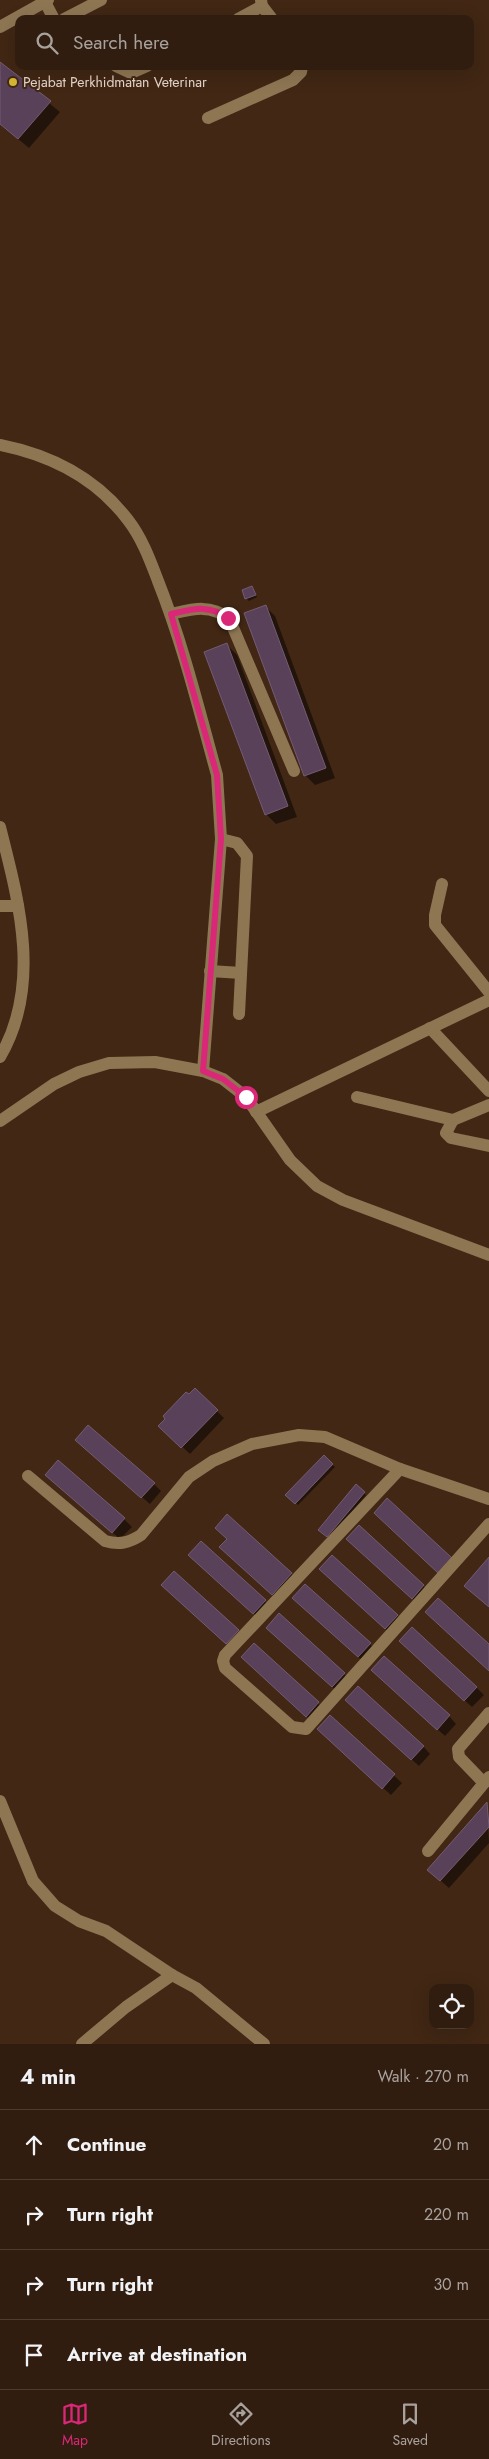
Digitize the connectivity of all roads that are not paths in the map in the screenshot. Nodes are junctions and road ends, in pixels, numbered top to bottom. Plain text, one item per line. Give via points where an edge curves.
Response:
1 (101, 0) edge
2 (46, 1) edge
3 (261, 3) edge
4 (21, 15) edge
5 (52, 15) edge
6 (72, 15) edge
7 (244, 15) edge
8 (269, 15) edge
9 (15, 19) edge
10 (0, 27) edge
11 (125, 70) edge
12 (138, 70) edge
13 (301, 70) edge
14 (208, 118) dead end
15 (0, 445) edge
16 (171, 614) junction
17 (294, 771) dead end
18 (0, 827) edge
19 (221, 839) junction
20 (442, 884) dead end
21 (0, 906) edge
22 (18, 906) junction
23 (210, 971) junction
24 (241, 973) junction
25 (489, 992) edge
26 (489, 1000) edge
27 (239, 1014) dead end
28 (430, 1028) junction
29 (6, 1033) edge
30 (0, 1057) edge
31 (203, 1071) junction
32 (489, 1091) edge
33 (357, 1097) dead end
34 (489, 1105) edge
35 (256, 1112) junction
36 (453, 1120) junction
37 (0, 1121) edge
38 (489, 1146) edge
39 (489, 1255) edge
40 (400, 1469) junction
41 (28, 1476) dead end
42 (489, 1499) edge
43 (489, 1524) edge
44 (489, 1713) edge
45 (487, 1780) edge
46 (0, 1800) edge
47 (428, 1851) dead end
48 (172, 1975) junction
49 (82, 2044) edge
50 (264, 2044) edge

1 - 6 street
2 - 4 street
2 - 5 street
3 - 7 street
3 - 8 street
9 - 10 street
11 - 12 street via 131,73
13 - 14 street via 294,80
15 - 16 street via 30,451 63,464 114,504 145,547
16 - 17 street via 206,608 218,610 228,618
16 - 19 street via 217,775
18 - 22 street
19 - 23 street
19 - 24 street via 237,844 247,856
20 - 25 street via 435,925
21 - 22 street
22 - 29 street via 25,958 24,989
23 - 24 street
23 - 31 street
24 - 27 street
26 - 28 street
28 - 32 street
28 - 35 street
29 - 30 street
31 - 35 street via 237,1088
31 - 37 street via 155,1062 109,1063 54,1084
33 - 36 street
34 - 36 street
35 - 39 street via 290,1160 317,1186 343,1200
36 - 38 street via 446,1130 447,1136
40 - 41 street via 325,1437 299,1435 252,1444 212,1461 189,1476 141,1535 120,1544 105,1541
40 - 42 street
40 - 43 street via 223,1661 225,1668 292,1727 306,1728
44 - 45 street via 458,1749 460,1757
45 - 47 street
46 - 48 street via 33,1881 46,1897 65,1913 106,1930
48 - 49 street via 126,2007
48 - 50 street via 196,1988

